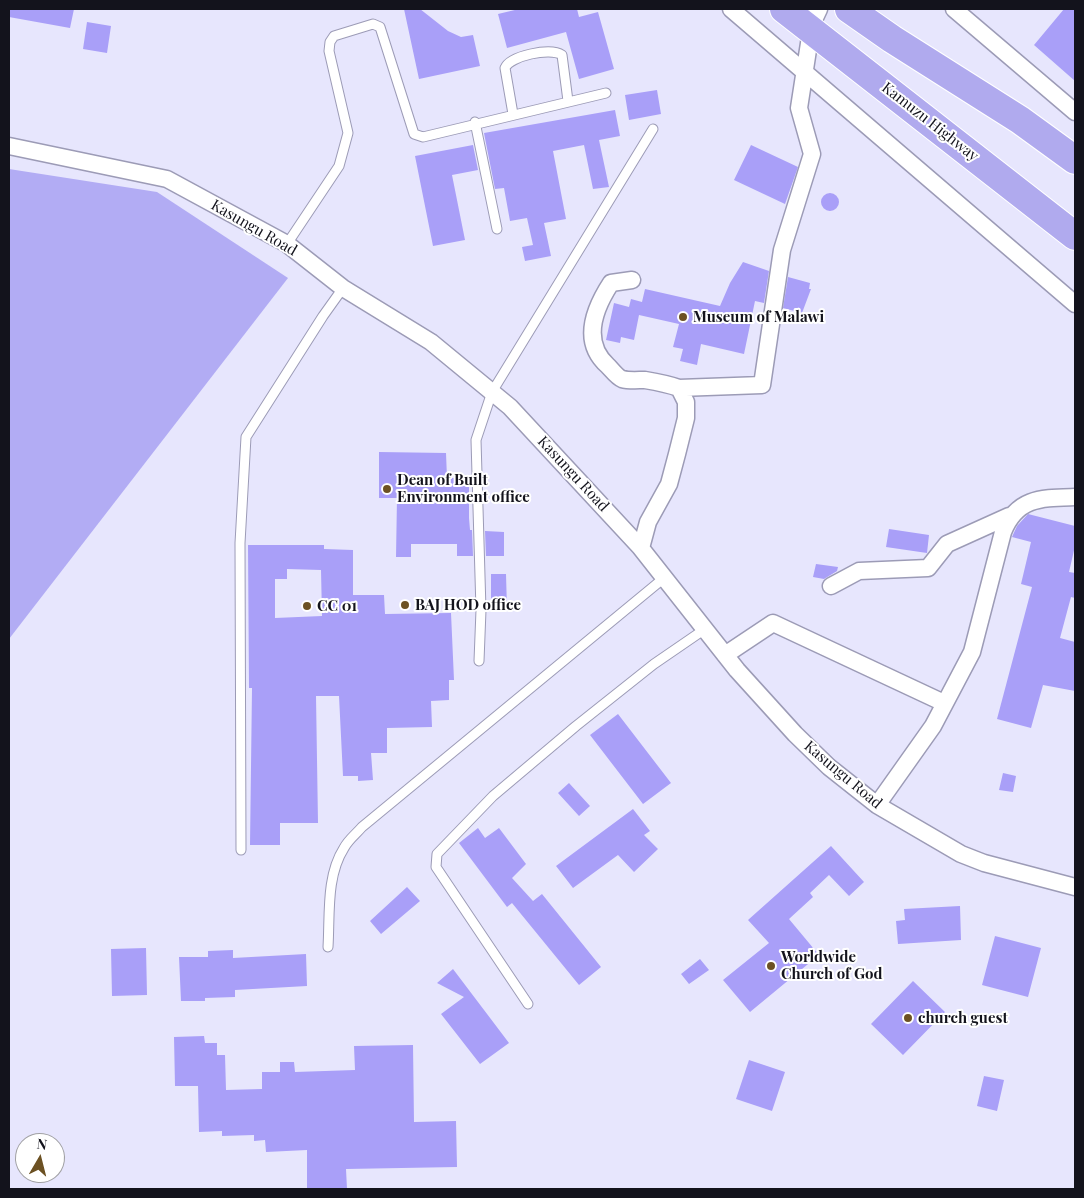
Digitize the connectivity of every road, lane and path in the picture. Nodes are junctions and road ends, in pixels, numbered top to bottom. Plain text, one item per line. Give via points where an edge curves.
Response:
1 (731, 9) edge
2 (784, 9) edge
3 (849, 9) edge
4 (954, 9) edge
5 (815, 19) edge
6 (806, 71) junction
7 (606, 93) dead end
8 (568, 102) junction
9 (1075, 112) edge
10 (513, 114) junction
11 (475, 122) junction
12 (654, 129) dead end
13 (9, 146) edge
14 (1075, 160) edge
15 (497, 229) dead end
16 (1075, 236) edge
17 (287, 244) junction
18 (632, 280) dead end
19 (344, 288) junction
20 (1075, 304) edge
21 (679, 388) junction
22 (492, 392) junction
23 (1075, 497) edge
24 (1010, 516) junction
25 (640, 548) junction
26 (664, 578) junction
27 (832, 586) dead end
28 (704, 629) junction
29 (725, 655) junction
30 (479, 661) dead end
31 (944, 703) junction
32 (877, 804) junction
33 (241, 850) dead end
34 (1075, 887) edge
35 (328, 947) dead end
36 (528, 1004) dead end

1 - 6 street
2 - 5 highway, Kamuzu Highway
3 - 14 highway via 1020,120
4 - 9 street
5 - 6 street
5 - 16 highway, Kamuzu Highway
6 - 20 street
6 - 21 street via 799,108 812,154 782,250 762,385
7 - 8 lane
8 - 10 lane
8 - 10 lane via 562,55 550,51 515,58 505,68
10 - 11 lane
11 - 15 lane
11 - 17 lane via 423,137 414,134 380,27 373,24 334,36 329,51 348,133 339,166
12 - 22 lane
13 - 17 street, Kasungu Road via 167,179
17 - 19 street, Kasungu Road
18 - 21 street via 611,284 602,296 593,317 591,336 595,349 604,363 622,379
19 - 22 street, Kasungu Road via 431,342
19 - 33 lane via 246,437 240,543
21 - 25 street via 686,402 686,418 669,484 648,522
22 - 25 street, Kasungu Road via 510,407
22 - 30 lane via 476,440 481,610
23 - 24 street via 1041,498
24 - 27 street via 947,544 928,568 859,571
24 - 31 street via 1002,532 972,652
25 - 26 street, Kasungu Road
26 - 28 street, Kasungu Road
26 - 35 lane via 362,827 344,847 336,866
28 - 29 street, Kasungu Road
28 - 36 lane via 576,726 493,796 437,854 436,867
29 - 31 street via 773,623
29 - 32 street, Kasungu Road via 795,734
31 - 32 street via 933,726
32 - 34 street, Kasungu Road via 961,854

